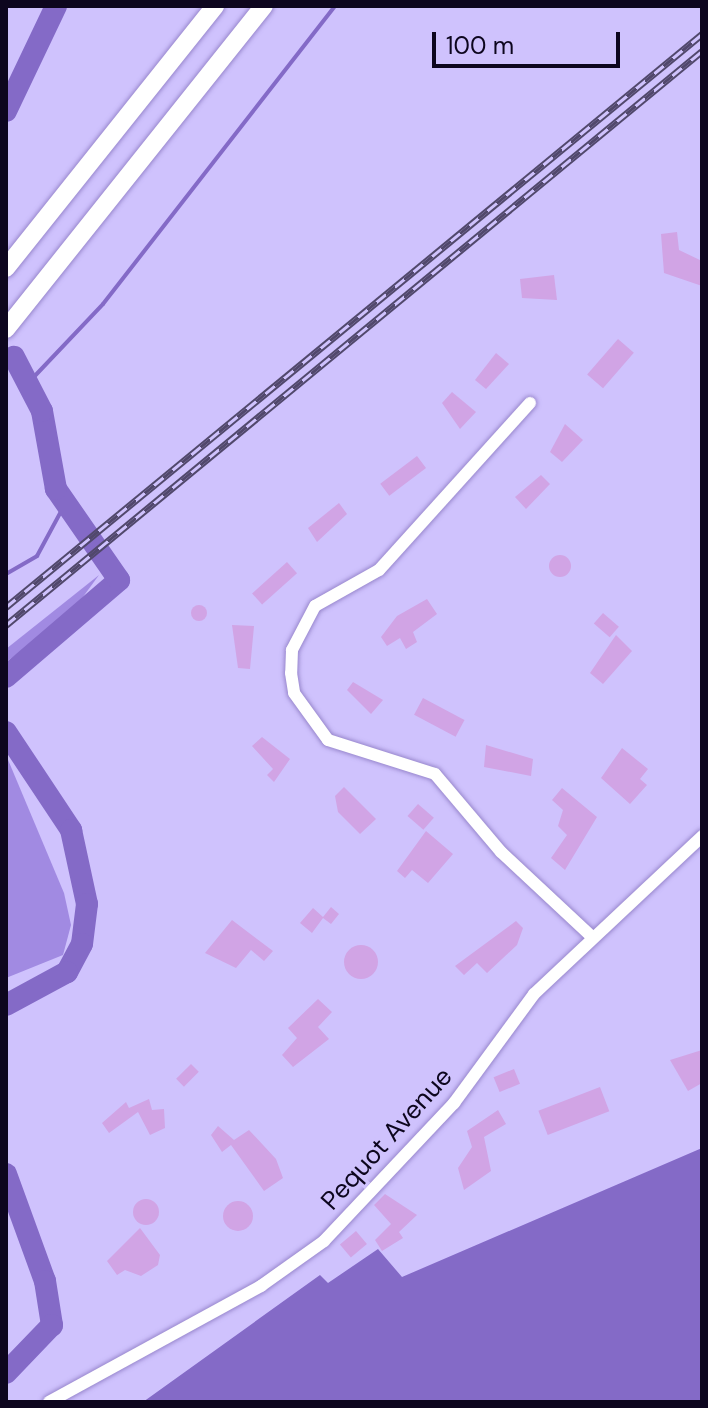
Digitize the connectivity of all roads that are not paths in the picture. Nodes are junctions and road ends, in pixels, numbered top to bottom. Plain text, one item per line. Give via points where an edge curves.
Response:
1 (215, 6) edge
2 (264, 6) edge
3 (6, 268) edge
4 (6, 329) edge
5 (530, 403) dead end
6 (702, 836) edge
7 (592, 937) junction
8 (49, 1402) edge

1 - 3 highway
2 - 4 highway
5 - 7 street via 379,570 315,606 292,650 291,673 301,705 328,740 435,774 501,852
6 - 7 street, Pequot Avenue
7 - 8 street, Pequot Avenue via 534,994 401,1163 324,1241 261,1286

